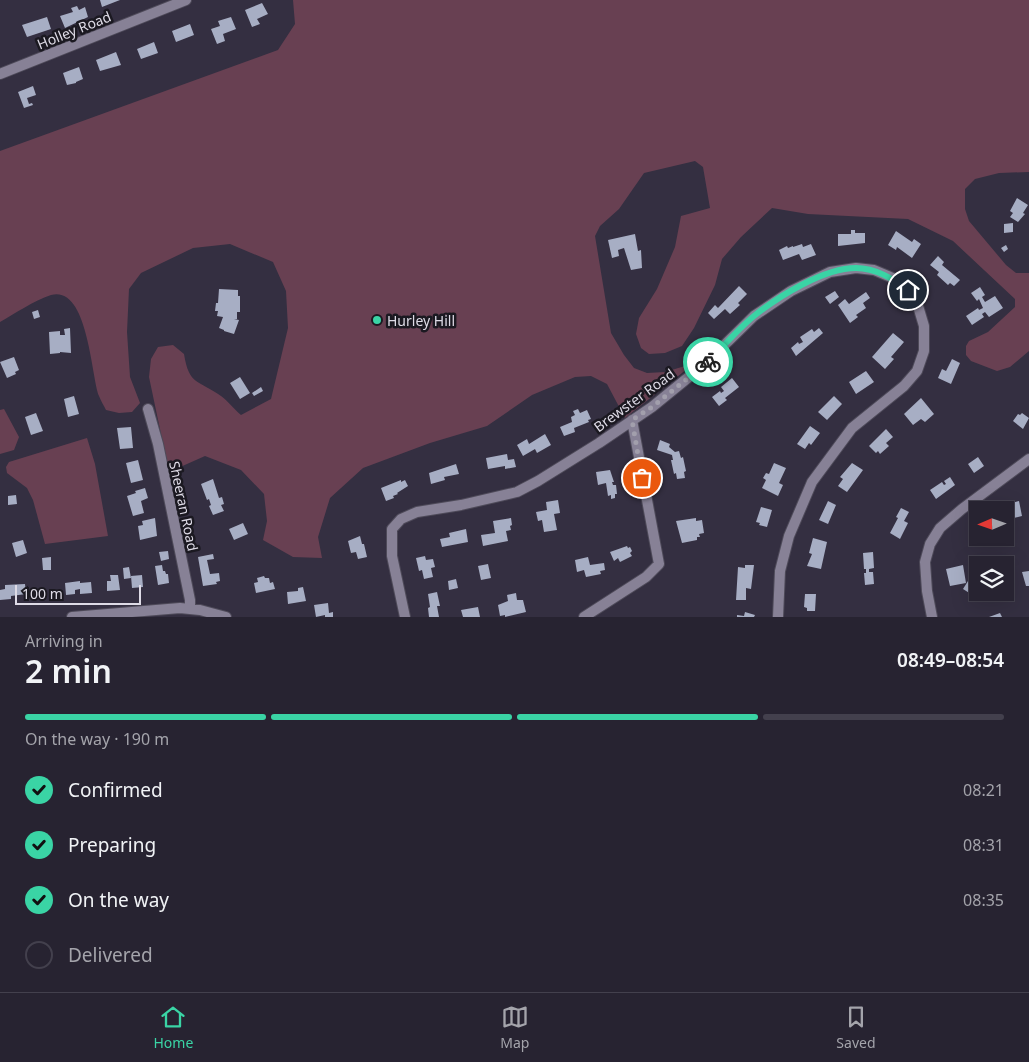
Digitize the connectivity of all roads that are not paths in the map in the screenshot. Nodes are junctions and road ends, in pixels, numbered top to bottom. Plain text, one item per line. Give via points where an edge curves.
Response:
1 (186, 0) edge
2 (0, 74) edge
3 (148, 409) dead end
4 (632, 420) junction
5 (1029, 459) edge
6 (190, 609) junction
7 (72, 617) edge
8 (226, 617) edge
9 (405, 617) edge
10 (584, 617) edge
11 (778, 617) edge
12 (932, 617) edge

1 - 2 street, Holley Road
3 - 6 street, Sheeran Road via 158,444
4 - 9 street, Brewster Road via 517,492 417,512 401,519 392,529 392,556
4 - 10 street via 658,564 646,577
4 - 11 street, Brewster Road via 706,363 754,316 791,291 830,272 856,268 874,270 908,290 918,306 924,326 924,350 917,371 904,386 852,428 812,482 789,536 780,571
5 - 12 street via 962,509 940,528 930,544 925,562
6 - 7 street
6 - 8 street

